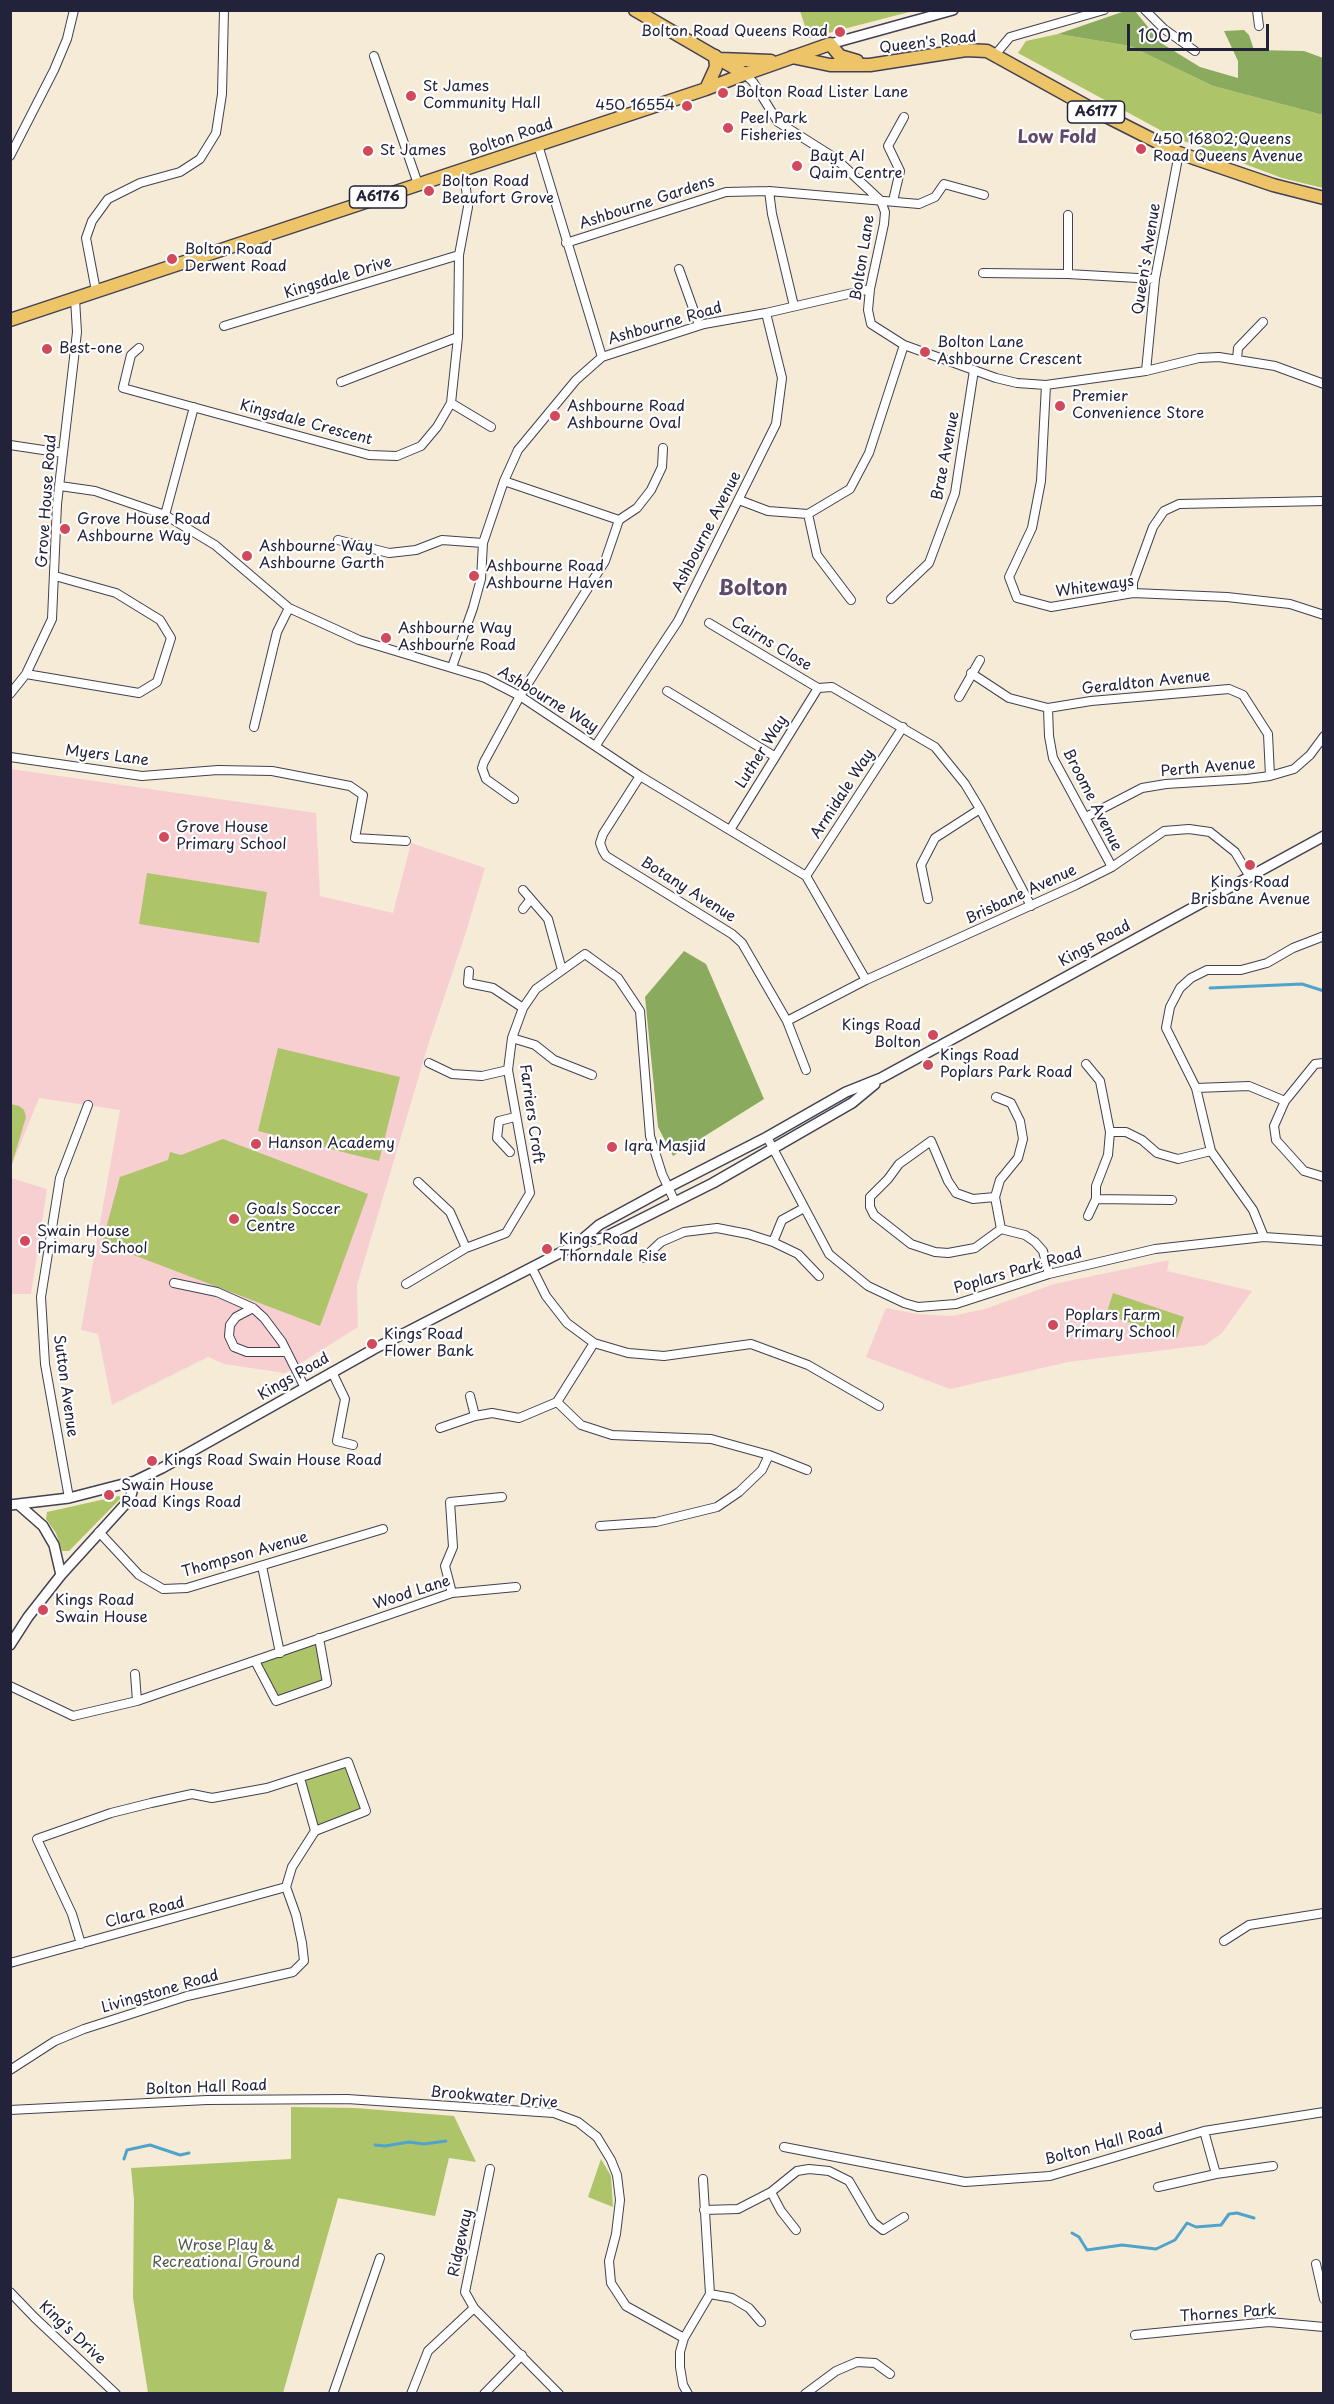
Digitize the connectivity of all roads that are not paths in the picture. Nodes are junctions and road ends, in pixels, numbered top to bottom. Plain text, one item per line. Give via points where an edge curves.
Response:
1 (74, 10) edge
2 (224, 10) edge
3 (635, 10) edge
4 (953, 10) edge
5 (1104, 10) edge
6 (1145, 10) edge
7 (1257, 10) edge
8 (1259, 26) dead end
9 (830, 44) junction
10 (1195, 51) dead end
11 (995, 55) junction
12 (374, 56) dead end
13 (717, 57) junction
14 (792, 57) junction
15 (777, 61) junction
16 (870, 65) junction
17 (745, 74) junction
18 (706, 89) junction
19 (904, 117) dead end
20 (538, 144) junction
21 (13, 147) edge
22 (1179, 153) junction
23 (10, 156) edge
24 (464, 170) junction
25 (418, 184) junction
26 (769, 191) junction
27 (984, 195) dead end
28 (1323, 198) edge
29 (881, 201) junction
30 (893, 201) junction
31 (1068, 215) dead end
32 (566, 243) junction
33 (459, 255) junction
34 (679, 269) dead end
35 (983, 273) dead end
36 (1068, 274) junction
37 (1155, 279) junction
38 (870, 289) junction
39 (96, 291) junction
40 (75, 299) junction
41 (794, 306) junction
42 (766, 313) junction
43 (10, 320) edge
44 (1263, 322) dead end
45 (699, 325) junction
46 (224, 326) dead end
47 (458, 337) junction
48 (904, 345) junction
49 (139, 348) dead end
50 (602, 357) junction
51 (1237, 359) junction
52 (974, 370) junction
53 (1146, 370) junction
54 (341, 382) dead end
55 (1323, 384) edge
56 (1046, 385) junction
57 (451, 404) junction
58 (194, 407) junction
59 (490, 427) dead end
60 (10, 445) edge
61 (663, 448) dead end
62 (63, 453) junction
63 (504, 481) junction
64 (60, 486) junction
65 (739, 500) junction
66 (1323, 501) edge
67 (165, 514) junction
68 (807, 514) junction
69 (619, 520) junction
70 (338, 540) dead end
71 (483, 543) junction
72 (55, 576) junction
73 (1133, 593) junction
74 (891, 599) dead end
75 (851, 600) dead end
76 (288, 608) junction
77 (1323, 615) edge
78 (709, 623) dead end
79 (980, 660) dead end
80 (452, 667) junction
81 (971, 673) junction
82 (26, 674) junction
83 (818, 688) junction
84 (668, 691) dead end
85 (10, 694) edge
86 (520, 696) junction
87 (959, 697) dead end
88 (1048, 708) junction
89 (254, 727) dead end
90 (903, 727) junction
91 (1323, 736) edge
92 (596, 745) junction
93 (774, 756) junction
94 (10, 757) edge
95 (640, 776) junction
96 (1270, 776) junction
97 (514, 799) dead end
98 (980, 809) junction
99 (1086, 817) junction
100 (730, 830) junction
101 (1323, 836) edge
102 (406, 841) dead end
103 (1112, 867) junction
104 (806, 876) junction
105 (1250, 877) junction
106 (523, 890) dead end
107 (928, 899) dead end
108 (530, 900) junction
109 (1031, 906) junction
110 (523, 909) dead end
111 (1323, 936) edge
112 (561, 970) junction
113 (469, 971) dead end
114 (866, 980) junction
115 (524, 1008) junction
116 (787, 1021) junction
117 (512, 1038) junction
118 (429, 1063) dead end
119 (1323, 1063) edge
120 (1086, 1064) dead end
121 (508, 1070) junction
122 (806, 1070) dead end
123 (592, 1075) dead end
124 (881, 1078) junction
125 (1196, 1088) junction
126 (996, 1097) dead end
127 (1285, 1101) junction
128 (88, 1105) dead end
129 (515, 1117) junction
130 (1110, 1132) junction
131 (767, 1137) junction
132 (774, 1149) junction
133 (1211, 1151) junction
134 (510, 1152) dead end
135 (1323, 1177) edge
136 (418, 1182) dead end
137 (667, 1188) junction
138 (995, 1197) junction
139 (1096, 1199) junction
140 (1172, 1200) dead end
141 (675, 1202) junction
142 (804, 1208) junction
143 (1088, 1216) dead end
144 (1001, 1229) junction
145 (1264, 1237) junction
146 (1323, 1241) edge
147 (773, 1242) junction
148 (577, 1244) junction
149 (466, 1248) junction
150 (644, 1258) dead end
151 (532, 1268) junction
152 (1049, 1274) junction
153 (819, 1276) dead end
154 (174, 1283) dead end
155 (406, 1284) dead end
156 (254, 1308) junction
157 (594, 1343) junction
158 (287, 1352) junction
159 (332, 1372) junction
160 (304, 1388) junction
161 (470, 1396) dead end
162 (557, 1402) junction
163 (879, 1406) dead end
164 (475, 1416) junction
165 (440, 1428) dead end
166 (354, 1445) dead end
167 (769, 1455) junction
168 (807, 1470) dead end
169 (135, 1480) junction
170 (501, 1497) dead end
171 (69, 1498) junction
172 (14, 1504) edge
173 (600, 1526) dead end
174 (382, 1529) dead end
175 (99, 1532) junction
176 (262, 1566) junction
177 (61, 1575) junction
178 (516, 1587) dead end
179 (452, 1593) junction
180 (319, 1638) junction
181 (10, 1645) edge
182 (280, 1653) junction
183 (255, 1661) junction
184 (135, 1674) dead end
185 (10, 1686) edge
186 (137, 1701) junction
187 (300, 1778) junction
188 (315, 1831) junction
189 (286, 1887) junction
190 (1323, 1913) edge
191 (1224, 1941) dead end
192 (81, 1944) junction
193 (10, 1963) edge
194 (10, 2070) edge
195 (403, 2105) joint
196 (10, 2110) edge
197 (1323, 2112) edge
198 (1204, 2131) junction
199 (784, 2147) dead end
200 (1273, 2166) dead end
201 (490, 2169) dead end
202 (1216, 2174) junction
203 (703, 2179) dead end
204 (1158, 2187) dead end
205 (771, 2192) junction
206 (704, 2210) junction
207 (903, 2217) dead end
208 (796, 2230) dead end
209 (380, 2258) dead end
210 (1316, 2264) dead end
211 (10, 2292) edge
212 (710, 2294) junction
213 (1323, 2299) edge
214 (474, 2308) junction
215 (761, 2322) dead end
216 (1323, 2328) edge
217 (1135, 2335) dead end
218 (684, 2338) junction
219 (522, 2355) junction
220 (890, 2374) dead end
221 (808, 2393) edge
222 (116, 2394) edge
223 (333, 2394) edge
224 (411, 2394) edge
225 (484, 2394) edge
226 (559, 2394) edge
227 (688, 2394) edge

1 - 21 street via 54,70
2 - 39 street via 222,94 216,133 200,159 180,172 140,183 108,199 86,237
3 - 13 main road, A6177
4 - 9 street, Bolton Road
5 - 11 street via 1010,37
6 - 10 street
7 - 8 street
9 - 14 main road, Bolton Road
9 - 16 main road via 840,56
11 - 16 main road, Queen's Road / A6177 via 966,50
11 - 22 main road, Queen's Road / A6177
12 - 25 street
13 - 15 main road, A6177
13 - 17 main road, A6177
13 - 18 main road
14 - 15 main road, Bolton Road / A6177
14 - 16 main road, Queen's Road / A6177 via 830,65
15 - 17 main road, Bolton Road / A6177
17 - 18 main road, Bolton Road / A6176
17 - 29 street, Bolton Lane via 778,122 835,158
18 - 20 main road, Bolton Road / A6176
19 - 30 street via 888,146 900,171
20 - 24 main road, Bolton Road / A6176
20 - 32 street
21 - 23 street
22 - 28 main road, Queen's Road / A6177 via 1274,186
22 - 37 street, Queen's Avenue
24 - 25 main road, Bolton Road / A6176
24 - 33 street, Kingsdale Crescent via 468,207
25 - 39 main road, Bolton Road / A6176
26 - 29 street, Ashbourne Gardens
26 - 32 street, Ashbourne Gardens via 726,192
26 - 41 street
27 - 30 street via 944,184 935,197 919,204
29 - 30 street
29 - 38 street, Bolton Lane via 884,224
31 - 36 street
32 - 50 street
33 - 46 street, Kingsdale Drive
33 - 47 street, Kingsdale Crescent
34 - 45 street
35 - 36 street
36 - 37 street
37 - 53 street, Queen's Avenue
38 - 41 street, Ashbourne Road
38 - 48 street, Bolton Lane via 871,324
39 - 40 main road, Bolton Road / A6176
40 - 43 main road, Bolton Road / A6176
40 - 62 street, Grove House Road via 77,332
41 - 42 street, Ashbourne Road
42 - 45 street, Ashbourne Road
42 - 65 street, Ashbourne Avenue via 782,378 776,424
44 - 51 street via 1238,348
45 - 50 street, Ashbourne Road
47 - 54 street
47 - 57 street, Kingsdale Crescent
48 - 52 street, Bolton Lane
48 - 68 street via 869,453 850,489
49 - 58 street, Kingsdale Crescent via 131,355 123,388
50 - 63 street, Ashbourne Road via 576,380 518,450
51 - 53 street, Bolton Lane via 1199,358
51 - 55 street, Bolton Lane via 1275,366
52 - 56 street, Bolton Lane via 1017,383
52 - 74 street, Brae Avenue via 956,493 929,564
53 - 56 street, Bolton Lane
56 - 73 street, Whiteways via 1041,482 1032,528 1009,578 1017,598 1050,607
57 - 58 street, Kingsdale Crescent via 421,446 397,456 369,455
57 - 59 street
58 - 67 street
60 - 62 street
61 - 69 street via 662,467 651,490 637,508
62 - 64 street, Grove House Road
63 - 69 street
63 - 71 street, Ashbourne Road
64 - 67 street, Ashbourne Way via 94,491
64 - 72 street, Grove House Road
65 - 68 street via 768,511
65 - 92 street, Ashbourne Avenue via 678,621
66 - 73 street via 1179,504 1164,511 1153,527 1133,582
67 - 76 street, Ashbourne Way via 215,545
68 - 75 street via 817,555
69 - 86 street via 605,561
70 - 71 street via 389,553 416,550 442,540
71 - 80 street, Ashbourne Road via 481,579
72 - 82 street, Grove House Road via 52,619
72 - 82 street via 116,593 160,620 171,638 157,682 139,693
73 - 77 street, Whiteways via 1290,604
76 - 80 street, Ashbourne Way via 359,640
76 - 89 street via 277,632
78 - 83 street, Cairns Close
79 - 81 street
80 - 86 street, Ashbourne Way
81 - 87 street
81 - 88 street, Geraldton Avenue via 1009,698
82 - 85 street, Grove House Road
83 - 90 street, Cairns Close via 832,687
83 - 93 street, Luther Way
84 - 93 street
86 - 92 street, Ashbourne Way
86 - 97 street via 482,768 486,779
88 - 96 street, Geraldton Avenue via 1229,689 1243,695 1268,734
88 - 99 street, Broome Avenue via 1053,758
90 - 98 street, Cairns Close via 935,747
90 - 104 street, Armidale Way
91 - 96 street, Perth Avenue via 1294,769
92 - 95 street, Ashbourne Way
93 - 100 street, Luther Way
94 - 102 street, Myers Lane via 142,776 218,770 272,771 350,786 363,795 355,838
95 - 100 street, Ashbourne Way
95 - 116 street, Botany Avenue via 603,834 600,843 606,856 742,943
96 - 99 street, Perth Avenue via 1142,788
98 - 107 street via 935,838 921,865
98 - 109 street, Cairns Close
99 - 103 street, Broome Avenue
100 - 104 street, Ashbourne Way
101 - 105 street, Kings Road
103 - 105 street, Brisbane Avenue via 1164,831 1189,830 1210,832 1235,852
103 - 109 street, Brisbane Avenue
104 - 114 street, Ashbourne Way
105 - 124 street, Kings Road
106 - 108 street
108 - 110 street
108 - 112 street via 548,919
109 - 114 street, Brisbane Avenue
111 - 125 street via 1267,963 1241,970 1207,970 1180,988 1170,1007 1166,1028
112 - 115 street, Farriers Croft via 536,989
112 - 137 street, Farriers Croft via 585,954 618,978 640,1011 650,1136
113 - 115 street via 468,983 493,988
114 - 116 street, Brisbane Avenue
115 - 117 street, Farriers Croft
116 - 122 street, Botany Avenue
117 - 121 street, Farriers Croft
117 - 123 street via 535,1045 554,1060
118 - 121 street via 452,1074 482,1076
119 - 127 street via 1315,1064
120 - 130 street via 1100,1080
121 - 129 street, Farriers Croft
124 - 131 street, Kings Road via 846,1092
124 - 132 street, Kings Road via 852,1102
125 - 127 street via 1249,1086
125 - 133 street
126 - 138 street via 1011,1098 1023,1139 1018,1158 1000,1180
127 - 135 street via 1274,1126 1276,1140 1304,1171
128 - 171 street, Sutton Avenue via 60,1179 41,1297 45,1364
129 - 134 street via 499,1121 496,1138
129 - 149 street, Farriers Croft via 530,1193 506,1233
130 - 133 street via 1126,1132 1158,1153 1178,1160
130 - 139 street
131 - 132 street, Poplars Park Road
131 - 137 street, Kings Road
132 - 141 street, Kings Road
132 - 142 street, Poplars Park Road
133 - 145 street via 1253,1210
136 - 149 street via 450,1212
137 - 141 street
137 - 148 street, Kings Road via 599,1226
138 - 144 street
138 - 144 street via 973,1199 956,1193 931,1141 899,1164 870,1197 870,1207 874,1215 910,1244 935,1252 975,1248
139 - 140 street
139 - 143 street
141 - 148 street, Kings Road via 603,1238
142 - 147 street via 782,1220
142 - 152 street, Poplars Park Road via 829,1254 868,1286 904,1304 956,1304
144 - 152 street via 1035,1242 1043,1251
145 - 146 street, Poplars Park Road
145 - 152 street, Poplars Park Road via 1155,1249
147 - 150 street via 717,1228 684,1232 661,1242
147 - 153 street via 798,1254
148 - 151 street, Kings Road
149 - 155 street, Farriers Croft
151 - 157 street via 546,1296 567,1323
151 - 159 street, Kings Road
154 - 156 street via 217,1293
156 - 158 street
156 - 158 street via 236,1317 230,1325 234,1347 247,1352
157 - 162 street
157 - 163 street via 628,1353 664,1356 751,1344 808,1365
158 - 160 street
159 - 160 street, Kings Road
159 - 166 street via 345,1399 337,1441
160 - 169 street, Kings Road
161 - 164 street
162 - 164 street via 519,1418 492,1413
162 - 167 street via 581,1425 612,1435 711,1438
164 - 165 street
167 - 168 street
167 - 173 street via 762,1470 717,1507 656,1522
169 - 171 street, Kings Road
169 - 175 street via 130,1499
170 - 179 street via 450,1502 453,1547 445,1566
171 - 172 street, Kings Road
172 - 177 street via 43,1526 54,1545
174 - 176 street, Thompson Avenue
175 - 176 street, Thompson Avenue via 139,1575 163,1589 187,1588
175 - 177 street
176 - 182 street
177 - 181 street
178 - 179 street, Wood Lane
179 - 180 street, Wood Lane
180 - 182 street, Wood Lane
180 - 183 street via 327,1683 276,1701
182 - 183 street, Wood Lane
183 - 186 street, Wood Lane
184 - 186 street
185 - 186 street, Wood Lane via 74,1716
187 - 188 street
187 - 188 street via 348,1762 366,1811
187 - 192 street via 232,1795 212,1798 192,1794 152,1803 37,1839 72,1914
188 - 189 street via 292,1867
189 - 192 street, Clara Road
189 - 194 street, Livingstone Road via 303,1943 303,1961 293,1972 187,1996 84,2029
190 - 191 street via 1249,1925
192 - 193 street, Clara Road
195 - 196 street, Bolton Hall Road via 347,2099 207,2100
195 - 218 street, Brookwater Drive via 554,2113 578,2122 597,2137 617,2175 620,2200 609,2261 611,2283 626,2306
197 - 198 street, Bolton Hall Road
198 - 199 street, Bolton Hall Road via 1050,2176 965,2182
198 - 202 street
200 - 202 street
201 - 214 street, Ridgeway via 465,2292
202 - 204 street
203 - 206 street
205 - 206 street via 738,2209
205 - 207 street via 797,2171 829,2171 849,2181 873,2222 883,2230
205 - 208 street
206 - 212 street
209 - 223 street
210 - 213 street
211 - 222 street, King's Drive
212 - 215 street via 732,2298 749,2308
212 - 218 street
214 - 219 street
214 - 224 street via 428,2352
216 - 217 street, Thornes Park via 1269,2322
218 - 227 street via 680,2367
219 - 225 street
219 - 226 street
220 - 221 street via 875,2363 857,2362 836,2371

